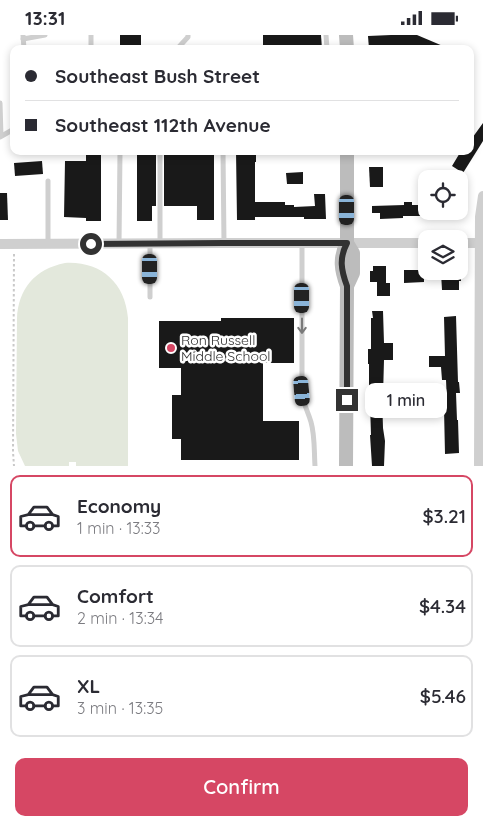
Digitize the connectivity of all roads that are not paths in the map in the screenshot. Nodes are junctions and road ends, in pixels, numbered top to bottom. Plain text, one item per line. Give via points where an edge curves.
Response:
1 (44, 35) edge
2 (188, 35) edge
3 (23, 37) edge
4 (180, 45) edge
5 (0, 103) edge
6 (0, 136) edge
7 (120, 155) edge
8 (160, 155) edge
9 (223, 155) edge
10 (347, 155) edge
11 (48, 181) dead end
12 (483, 197) edge
13 (224, 243) junction
14 (302, 243) junction
15 (347, 243) junction
16 (418, 243) edge
17 (468, 243) edge
18 (481, 243) edge
19 (0, 244) edge
20 (119, 244) junction
21 (155, 244) junction
22 (48, 245) junction
23 (150, 297) dead end
24 (315, 466) edge
25 (346, 466) edge
26 (479, 466) edge

1 - 3 lane
2 - 4 lane
5 - 6 lane
7 - 20 lane
8 - 21 lane
9 - 13 lane
10 - 15 street
11 - 22 lane
12 - 18 street
13 - 14 street
13 - 21 street
14 - 15 street
14 -> 24 lane via 302,391 313,435
15 - 16 street
15 - 25 street via 353,253 353,273 347,286
17 - 18 street
18 - 26 street
19 - 22 street
20 - 21 street
20 - 22 street
21 - 23 lane via 150,269

